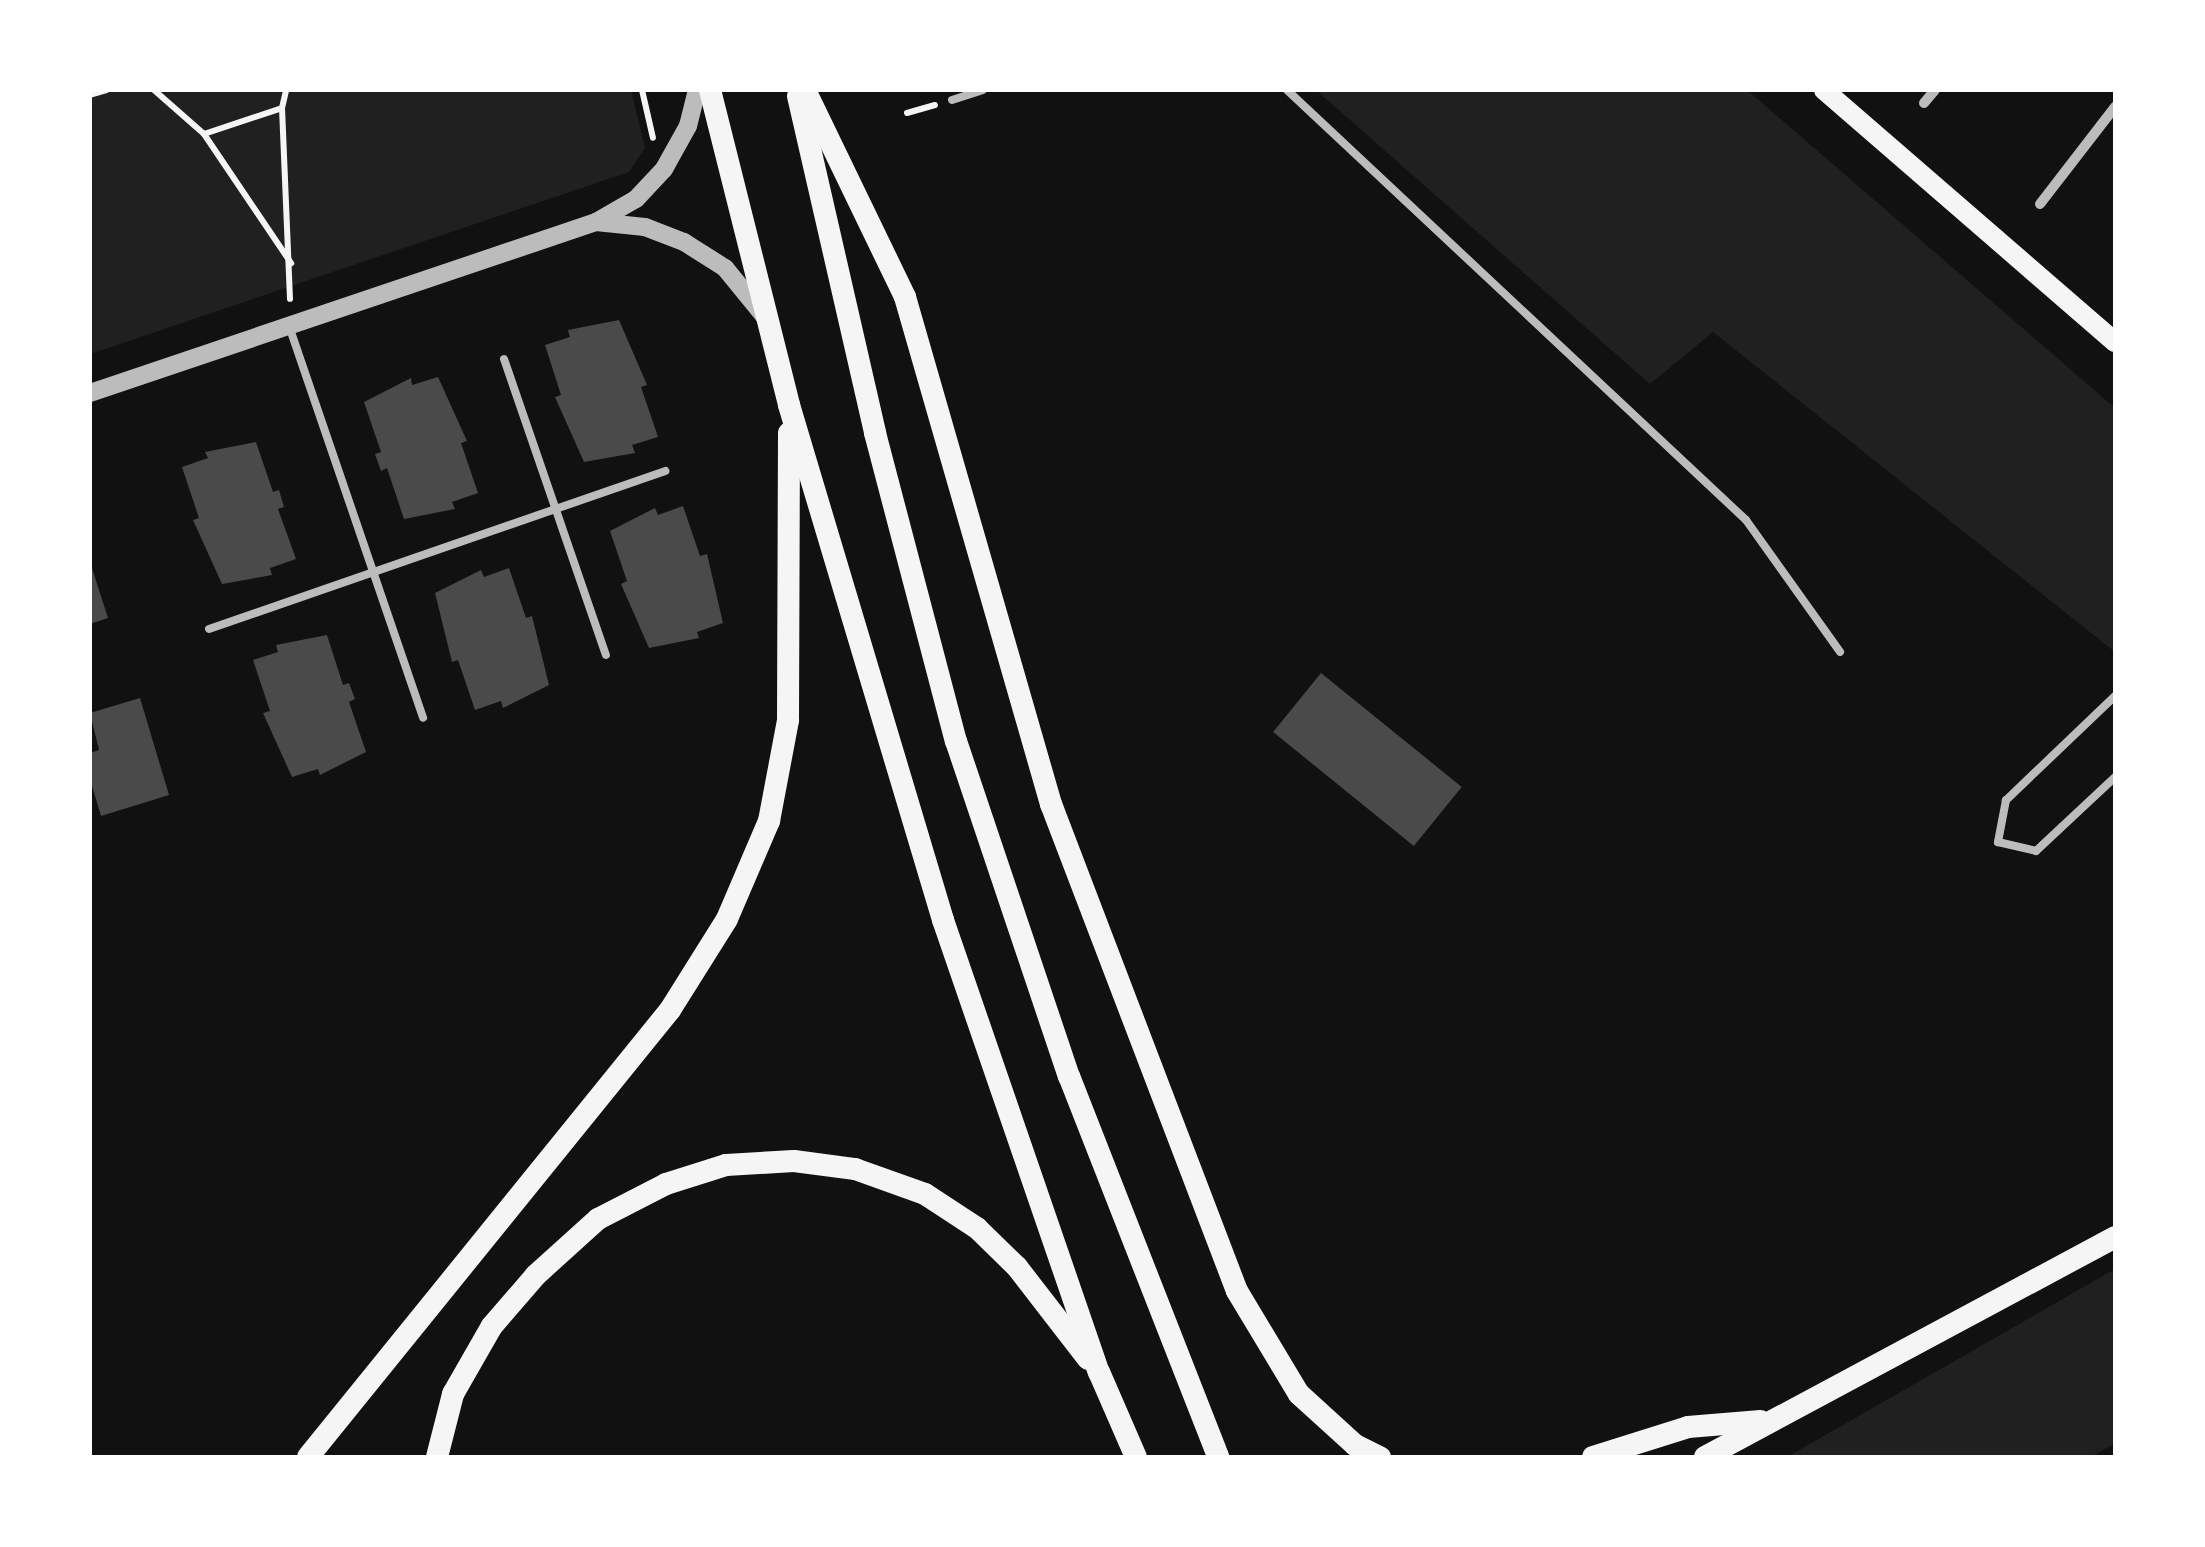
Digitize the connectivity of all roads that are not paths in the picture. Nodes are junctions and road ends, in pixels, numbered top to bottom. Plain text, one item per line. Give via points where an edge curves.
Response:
1 (696, 90) edge
2 (710, 90) edge
3 (796, 90) edge
4 (805, 90) edge
5 (982, 90) edge
6 (1288, 90) edge
7 (1824, 90) edge
8 (1935, 90) edge
9 (952, 100) dead end
10 (1924, 103) dead end
11 (2115, 107) edge
12 (2040, 204) dead end
13 (596, 222) junction
14 (765, 317) junction
15 (289, 326) junction
16 (2115, 342) edge
17 (504, 358) dead end
18 (90, 393) edge
19 (789, 405) junction
20 (665, 471) dead end
21 (556, 509) junction
22 (374, 572) junction
23 (209, 629) dead end
24 (1840, 652) dead end
25 (606, 655) dead end
26 (2115, 696) edge
27 (424, 718) dead end
28 (2115, 777) edge
29 (2115, 1237) edge
30 (1099, 1372) junction
31 (1775, 1420) junction
32 (308, 1457) edge
33 (437, 1457) edge
34 (1136, 1457) edge
35 (1218, 1457) edge
36 (1380, 1457) edge
37 (1593, 1457) edge
38 (1705, 1457) edge

1 - 13 street via 688,126 664,170 636,199
2 - 14 main road
3 - 35 main road via 874,432 956,740 1070,1076
4 - 36 main road via 905,297 1051,804 1236,1291 1299,1394 1355,1445
5 - 9 lane
6 - 24 lane via 1746,520
7 - 16 main road
8 - 10 street
11 - 12 street
13 - 14 street via 644,227 684,242 725,268
13 - 15 street
14 - 19 main road
15 - 18 street
15 - 22 lane
17 - 21 lane
19 - 30 main road via 942,920
19 - 32 main road via 788,720 769,821 727,919 670,1010
20 - 21 lane
21 - 22 lane
21 - 25 lane
22 - 23 lane
22 - 27 lane
26 - 28 lane via 2006,800 1998,842 2036,851
29 - 31 main road
30 - 33 main road via 1017,1267 977,1228 924,1194 855,1169 794,1161 726,1165 666,1184 598,1219 536,1275 492,1326 453,1394
30 - 34 main road
31 - 37 main road via 1688,1427
31 - 38 main road

